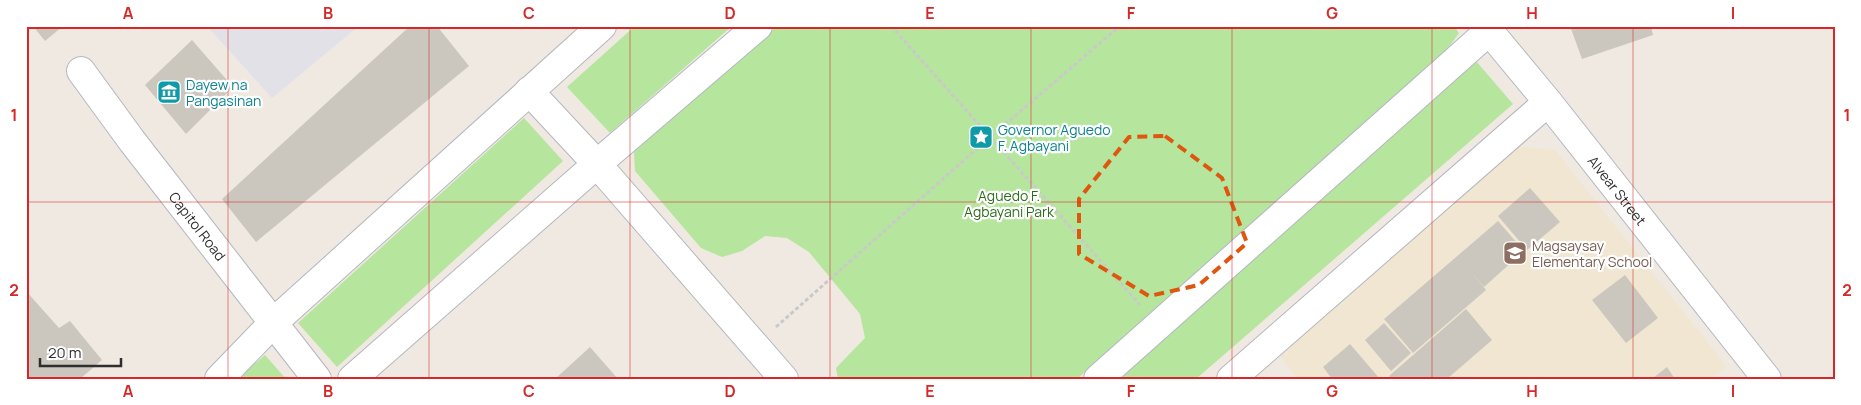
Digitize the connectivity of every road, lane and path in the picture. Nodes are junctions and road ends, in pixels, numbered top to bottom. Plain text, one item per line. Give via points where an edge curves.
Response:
1 (602, 26) edge
2 (758, 26) edge
3 (890, 26) edge
4 (1120, 26) edge
5 (1488, 28) edge
6 (80, 71) dead end
7 (529, 92) junction
8 (1548, 102) junction
9 (989, 138) junction
10 (597, 164) junction
11 (274, 322) junction
12 (1159, 326) junction
13 (754, 346) junction
14 (219, 379) edge
15 (317, 379) edge
16 (352, 379) edge
17 (784, 379) edge
18 (1098, 379) edge
19 (1231, 379) edge
20 (1766, 379) edge

1 - 7 street
2 - 10 street
3 - 9 path
4 - 9 path
5 - 8 street, Alvear Street
5 - 12 street
6 - 11 street, Capitol Road
7 - 10 street
7 - 11 street
8 - 19 street
8 - 20 street, Alvear Street
9 - 12 path
9 - 13 path
10 - 13 street
10 - 16 street
11 - 14 street
11 - 15 street, Capitol Road
12 - 18 street
13 - 17 street

